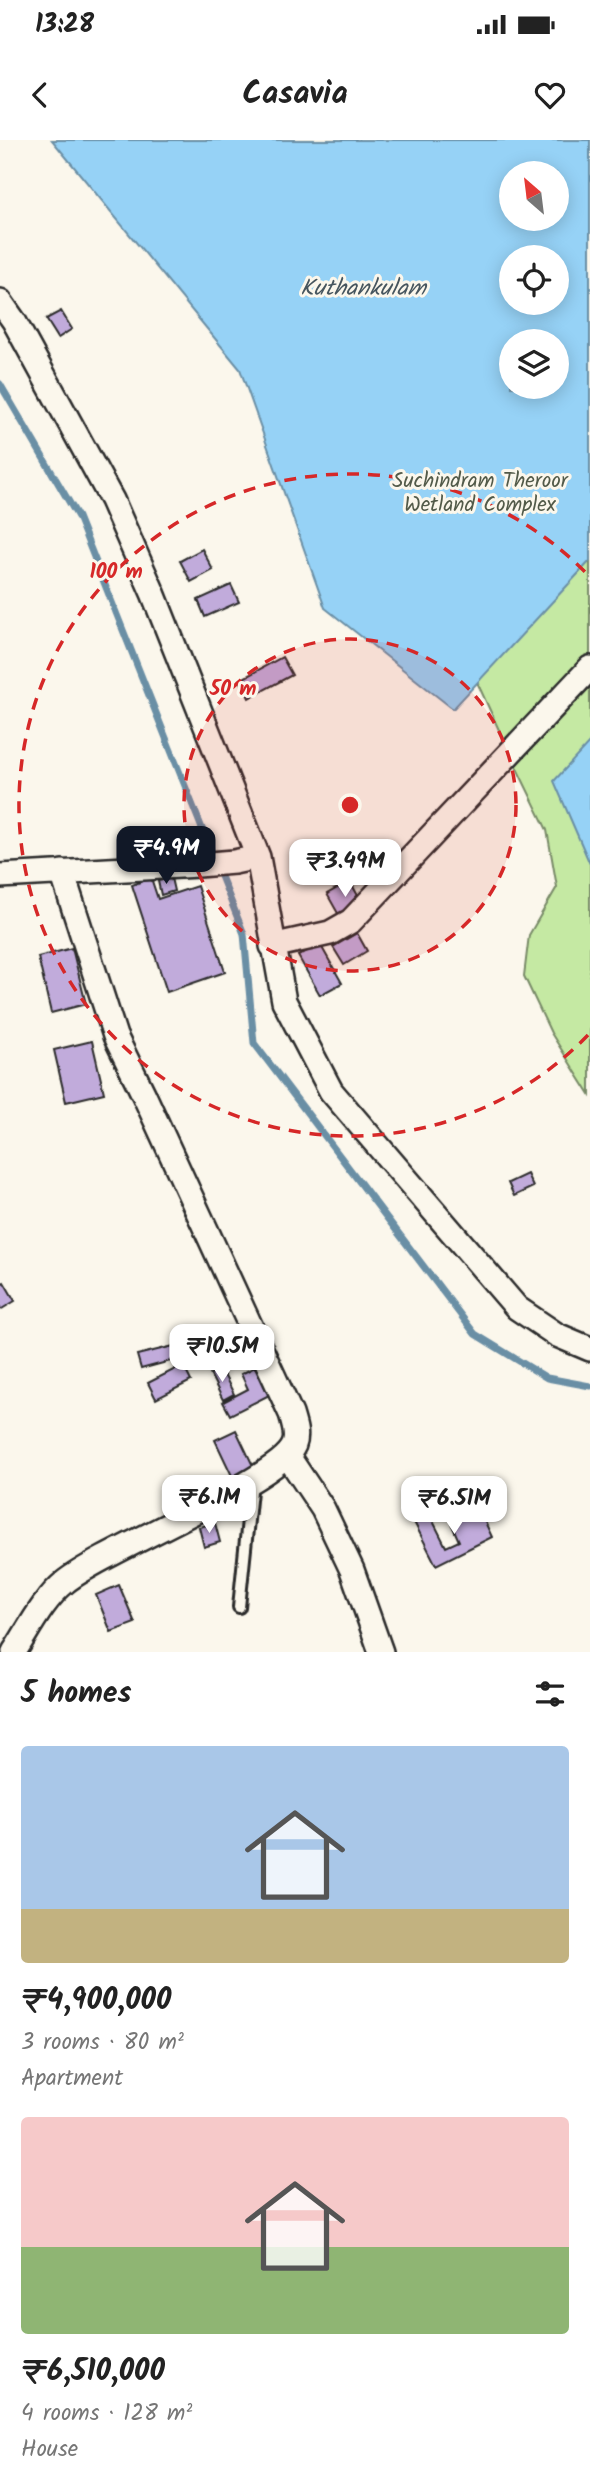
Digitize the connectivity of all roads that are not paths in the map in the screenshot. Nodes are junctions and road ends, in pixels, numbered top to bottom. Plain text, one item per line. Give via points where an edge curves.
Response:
1 (0, 301) edge
2 (590, 668) edge
3 (258, 857) junction
4 (62, 872) junction
5 (0, 876) edge
6 (272, 946) junction
7 (590, 1349) edge
8 (287, 1455) junction
9 (252, 1481) junction
10 (239, 1607) dead end
11 (14, 1652) edge
12 (381, 1652) edge

1 - 3 street via 112,500
2 - 6 street via 351,921 330,933
3 - 4 street
3 - 6 street
4 - 5 street
4 - 8 street via 115,1036 291,1414 295,1444
6 - 7 street via 284,1001 331,1091 517,1308 557,1335
8 - 9 street
8 - 12 street via 323,1509 352,1570
9 - 10 lane
9 - 11 street via 96,1562 63,1584

